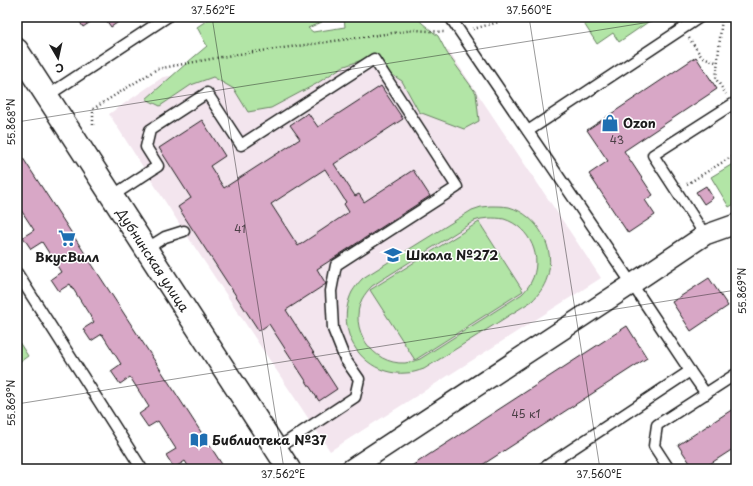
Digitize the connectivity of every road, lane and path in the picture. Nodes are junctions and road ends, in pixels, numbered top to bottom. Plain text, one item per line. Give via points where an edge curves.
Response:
1 (167, 17) edge
2 (450, 17) edge
3 (517, 17) edge
4 (700, 17) edge
5 (722, 17) edge
6 (683, 28) junction
7 (460, 32) junction
8 (19, 56) edge
9 (718, 63) junction
10 (47, 96) junction
11 (734, 103) edge
12 (93, 125) dead end
13 (528, 132) junction
14 (736, 154) edge
15 (676, 191) junction
16 (112, 196) junction
17 (736, 224) edge
18 (184, 232) dead end
19 (705, 235) junction
20 (146, 248) junction
21 (17, 273) edge
22 (632, 284) junction
23 (690, 371) junction
24 (736, 374) edge
25 (706, 394) junction
26 (276, 449) junction
27 (142, 469) edge
28 (289, 469) edge
29 (351, 469) edge
30 (542, 469) edge
31 (669, 469) edge

1 - 10 lane
2 - 7 lane
3 - 7 path
4 - 6 lane
5 - 9 path
6 - 9 path via 701,56
6 - 13 lane
7 - 12 path via 414,30 232,55 157,69 93,109
7 - 13 lane
8 - 10 main road, Дубнинская улица
9 - 11 path via 716,79
10 - 16 main road, Дубнинская улица
11 - 15 lane via 653,155
13 - 22 lane
14 - 15 path
15 - 19 lane
16 - 20 main road, Дубнинская улица
16 - 26 lane via 158,166 146,148 150,130 207,93 241,146 374,59 457,187 336,265 331,291 333,329 345,359 359,379 355,397
17 - 19 street
18 - 20 lane via 165,237
19 - 22 street
20 - 26 main road, Дубнинская улица
21 - 27 lane
22 - 23 lane
22 - 29 street
23 - 25 lane
23 - 30 lane
24 - 25 lane
25 - 31 lane via 657,425 654,446
26 - 28 main road, Дубнинская улица

